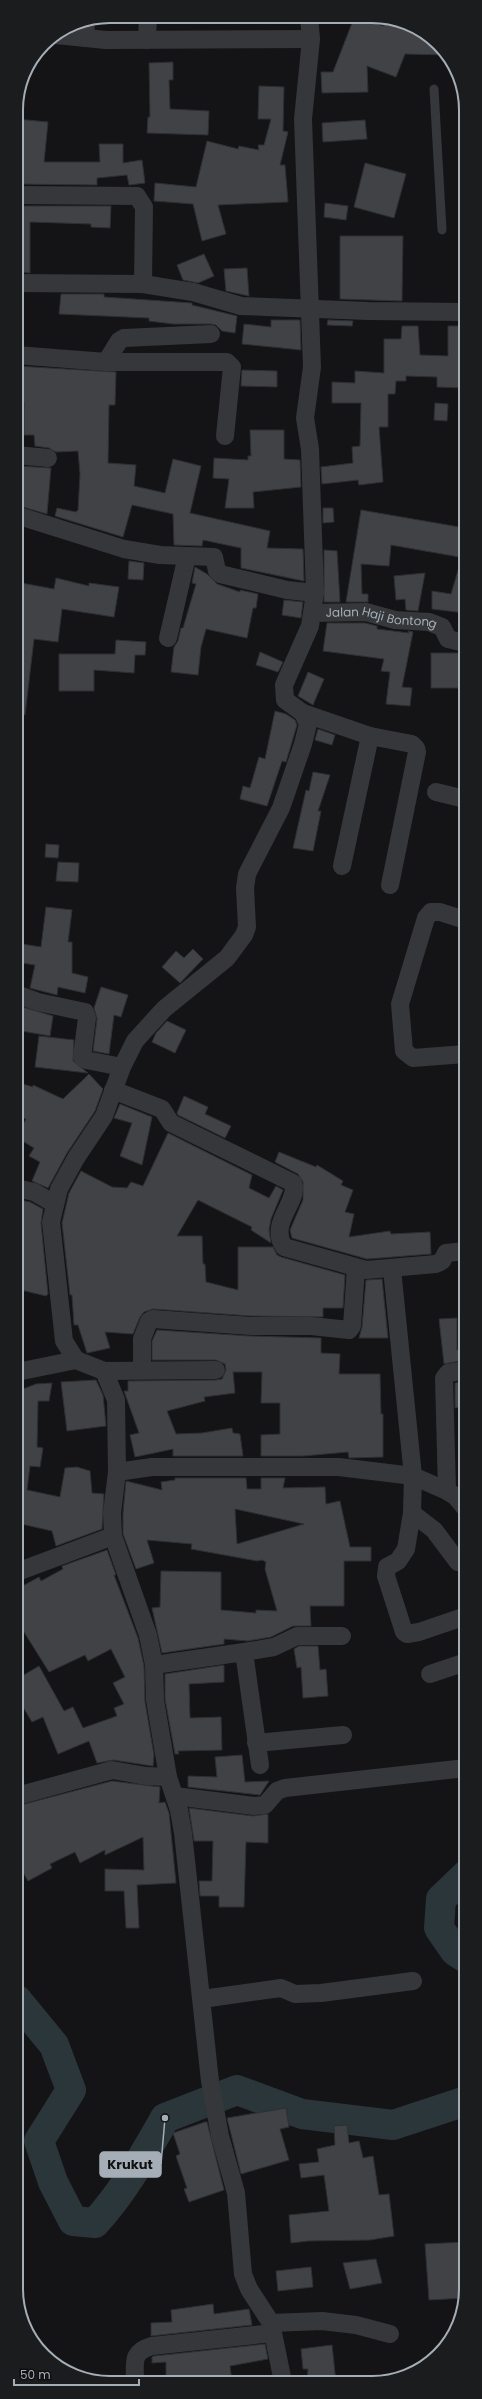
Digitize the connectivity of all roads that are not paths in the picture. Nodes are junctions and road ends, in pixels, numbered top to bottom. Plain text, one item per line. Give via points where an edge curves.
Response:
1 (148, 23) edge
2 (310, 23) edge
3 (86, 29) edge
4 (73, 32) edge
5 (311, 39) junction
6 (147, 40) junction
7 (434, 89) dead end
8 (23, 195) edge
9 (442, 230) dead end
10 (23, 284) edge
11 (143, 284) junction
12 (310, 309) junction
13 (459, 312) edge
14 (211, 334) dead end
15 (23, 356) edge
16 (106, 362) junction
17 (225, 436) dead end
18 (23, 456) edge
19 (48, 458) dead end
20 (23, 517) edge
21 (188, 556) junction
22 (315, 593) junction
23 (314, 613) junction
24 (168, 638) dead end
25 (459, 642) edge
26 (303, 713) junction
27 (370, 736) junction
28 (436, 792) dead end
29 (459, 798) edge
30 (342, 866) dead end
31 (390, 885) dead end
32 (459, 918) edge
33 (23, 997) edge
34 (459, 1055) edge
35 (122, 1067) junction
36 (113, 1090) junction
37 (23, 1190) edge
38 (55, 1204) junction
39 (459, 1252) edge
40 (356, 1268) junction
41 (392, 1269) junction
42 (76, 1360) junction
43 (142, 1369) junction
44 (23, 1370) edge
45 (216, 1370) dead end
46 (104, 1371) junction
47 (459, 1371) edge
48 (117, 1472) junction
49 (413, 1476) junction
50 (458, 1497) edge
51 (412, 1514) junction
52 (114, 1536) junction
53 (458, 1562) dead end
54 (23, 1570) edge
55 (459, 1618) edge
56 (342, 1636) dead end
57 (244, 1652) junction
58 (459, 1664) edge
59 (154, 1665) junction
60 (430, 1674) dead end
61 (343, 1735) dead end
62 (256, 1743) junction
63 (260, 1765) dead end
64 (459, 1769) edge
65 (168, 1777) junction
66 (23, 1794) edge
67 (175, 1796) junction
68 (413, 1982) dead end
69 (202, 1999) junction
70 (272, 2328) junction
71 (390, 2334) dead end
72 (135, 2376) edge
73 (282, 2376) edge

1 - 6 street
2 - 5 street
3 - 4 street
3 - 6 street
5 - 6 street
5 - 12 street via 303,119
7 - 9 lane
8 - 11 street via 137,196 144,207
10 - 11 street
11 - 12 street via 193,292 241,306
12 - 13 street
12 - 22 street via 312,367 305,418 310,448
14 - 16 street via 124,338 116,344
15 - 16 street
16 - 17 street via 196,360 230,363 232,367
18 - 19 street
20 - 21 street via 124,549 160,555
21 - 22 street via 214,557 220,574 287,590
21 - 24 street
22 - 23 street
23 - 25 street, Jalan Haji Bontong via 366,612 395,620 429,622 442,628 448,639
23 - 26 street via 284,685 285,700
26 - 27 street
26 - 35 street via 308,724 281,808 247,874 247,927 244,935 227,958 164,1009 135,1041
27 - 30 street
27 - 31 street via 412,744 416,748
28 - 29 street
32 - 34 street via 440,912 432,912 426,918 399,1014 404,1051 408,1056 413,1058
33 - 35 street via 85,1012 87,1018 82,1057
35 - 36 street
36 - 38 street via 104,1116 76,1158 59,1190
36 - 40 street via 162,1109 171,1123 293,1183 293,1191 279,1230 280,1241 284,1247
37 - 38 street via 34,1192
38 - 42 street via 50,1222 64,1341
39 - 41 street via 446,1253 439,1264
40 - 41 street
40 - 43 street via 352,1326 349,1330 153,1319 149,1320 142,1339
41 - 49 street
42 - 44 street
42 - 46 street
43 - 45 street
43 - 46 street
46 - 48 street via 116,1400
47 - 50 street via 448,1373 444,1378
48 - 49 street via 152,1467 267,1466 339,1467
48 - 52 street via 112,1513
49 - 50 street
49 - 51 street
51 - 53 street via 434,1530
51 - 55 street via 406,1550 387,1567 386,1571 404,1632 411,1635
52 - 54 street
52 - 59 street via 141,1610
56 - 57 street via 297,1636 274,1647
57 - 59 street
57 - 62 street
58 - 60 street
59 - 65 street via 155,1700
61 - 62 street
62 - 63 street
64 - 67 street via 286,1788 277,1791 265,1805 254,1806
65 - 66 street via 112,1770
65 - 67 street
67 - 69 street via 186,1857
68 - 69 street via 321,1993 295,1994 281,1988
69 - 70 street via 214,2109 236,2193 243,2274
70 - 71 street via 322,2321 356,2325
70 - 72 street via 140,2350 135,2357
70 - 73 street

